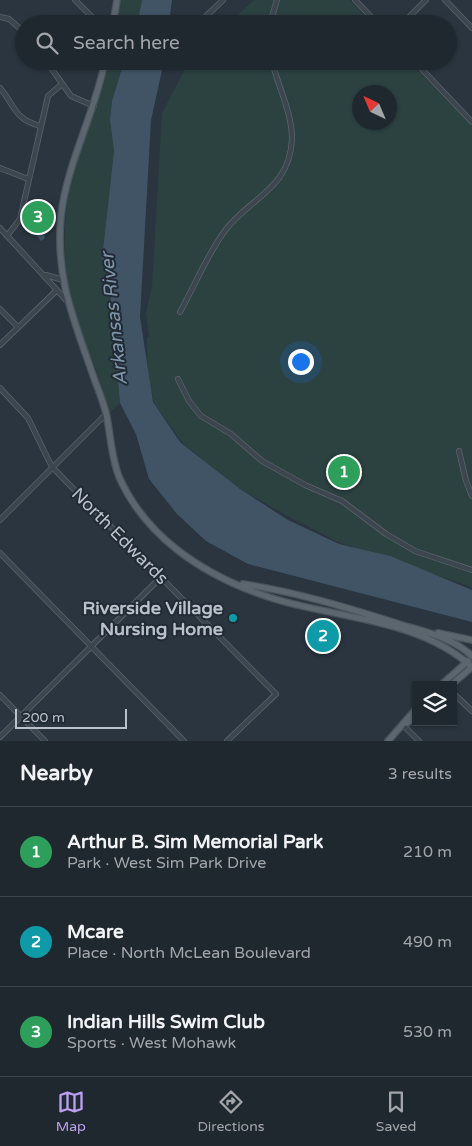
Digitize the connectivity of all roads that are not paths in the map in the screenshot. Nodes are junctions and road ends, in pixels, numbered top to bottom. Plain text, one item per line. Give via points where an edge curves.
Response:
1 (75, 0) edge
2 (117, 0) edge
3 (223, 0) edge
4 (277, 0) edge
5 (354, 0) edge
6 (426, 0) edge
7 (445, 0) edge
8 (90, 15) edge
9 (114, 15) edge
10 (207, 15) edge
11 (273, 15) edge
12 (369, 15) edge
13 (411, 15) edge
14 (0, 18) edge
15 (15, 24) edge
16 (472, 28) edge
17 (52, 70) edge
18 (103, 70) edge
19 (274, 70) edge
20 (423, 70) edge
21 (62, 84) junction
22 (0, 88) edge
23 (94, 106) junction
24 (470, 116) edge
25 (472, 122) edge
26 (40, 126) junction
27 (0, 168) edge
28 (28, 179) junction
29 (0, 228) edge
30 (8, 236) junction
31 (45, 275) junction
32 (63, 280) junction
33 (57, 290) junction
34 (66, 300) junction
35 (0, 309) edge
36 (180, 312) dead end
37 (18, 327) junction
38 (0, 345) edge
39 (178, 378) dead end
40 (0, 388) edge
41 (106, 414) junction
42 (459, 451) dead end
43 (52, 467) junction
44 (472, 496) edge
45 (0, 520) edge
46 (0, 553) edge
47 (472, 570) edge
48 (161, 577) junction
49 (236, 583) junction
50 (428, 632) junction
51 (472, 640) edge
52 (91, 648) junction
53 (470, 659) edge
54 (472, 667) edge
55 (445, 681) edge
56 (456, 681) edge
57 (0, 696) edge
58 (457, 697) edge
59 (472, 712) edge
60 (412, 714) edge
61 (21, 717) junction
62 (412, 719) edge
63 (403, 725) junction
64 (0, 737) edge
65 (45, 741) edge
66 (184, 741) edge
67 (227, 741) edge
68 (388, 741) edge
69 (419, 741) edge

1 - 8 street
2 - 9 main road
3 - 10 street
4 - 11 street
5 - 12 street
6 - 13 street
7 - 16 street
14 - 15 street via 9,19
17 - 21 street
18 - 23 main road
19 - 36 street via 291,131 286,164 271,189 225,230
20 - 24 street
21 - 23 street via 75,99
21 - 26 street via 48,96
22 - 26 street via 18,116
23 - 32 main road via 76,151 64,198 60,234
24 - 25 street
26 - 28 street
27 - 28 street
28 - 30 street via 20,219
29 - 30 street
30 - 31 street
31 - 32 street
31 - 33 street
32 - 34 main road
33 - 34 street
33 - 37 street
34 - 41 main road
35 - 37 street
37 - 38 street
39 - 47 street via 189,401 202,416 231,434 262,461 342,501 404,545
40 - 43 street, North Edwards via 28,418
41 - 43 street
41 - 49 main road via 120,478 150,526 182,556
42 - 44 street
43 - 45 street
43 - 48 street, North Edwards
46 - 52 street
48 - 52 street
48 - 67 street, North Edwards via 276,694
49 - 50 main road via 346,608
49 - 53 main road via 257,593 410,632
50 - 51 main road
50 - 53 main road via 454,642
52 - 61 street
52 - 66 street
53 - 54 main road
53 - 55 main road
54 - 56 main road
57 - 61 street
58 - 59 street
60 - 63 main road
61 - 64 street
61 - 65 street
62 - 63 main road
63 - 68 main road
63 - 69 street

